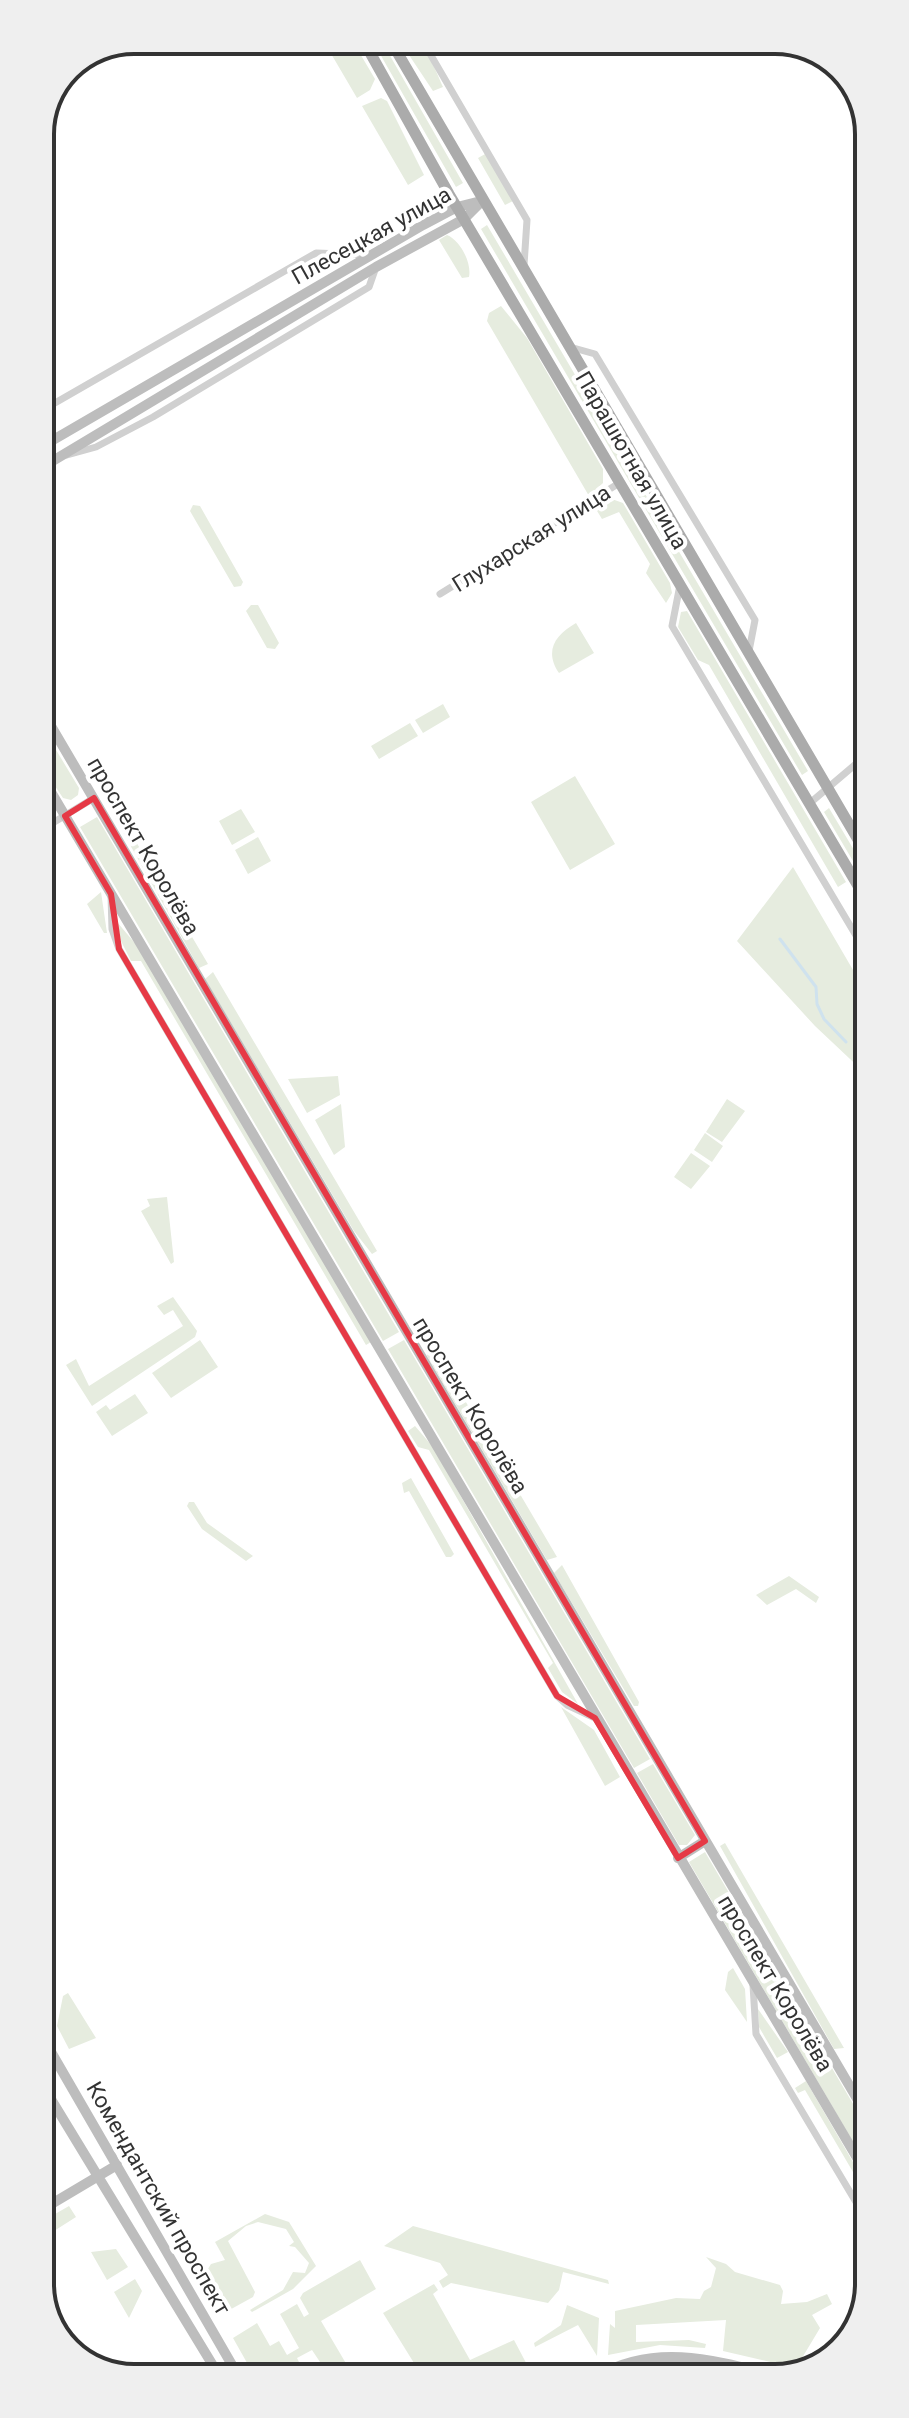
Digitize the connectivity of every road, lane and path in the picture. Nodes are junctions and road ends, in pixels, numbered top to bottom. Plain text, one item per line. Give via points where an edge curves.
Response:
1 (371, 54) edge
2 (398, 54) edge
3 (430, 54) edge
4 (482, 201) junction
5 (457, 207) junction
6 (464, 219) junction
7 (372, 255) junction
8 (524, 272) junction
9 (569, 347) junction
10 (54, 404) edge
11 (54, 439) edge
12 (54, 460) edge
13 (621, 482) junction
14 (680, 583) junction
15 (440, 594) dead end
16 (749, 653) junction
17 (54, 731) edge
18 (855, 763) edge
19 (828, 791) junction
20 (54, 797) edge
21 (94, 798) junction
22 (810, 803) junction
23 (65, 816) junction
24 (54, 822) edge
25 (855, 835) edge
26 (855, 880) edge
27 (111, 894) junction
28 (855, 934) edge
29 (595, 1718) junction
30 (705, 1841) junction
31 (678, 1858) junction
32 (753, 1985) junction
33 (54, 2057) edge
34 (855, 2095) edge
35 (54, 2104) edge
36 (855, 2155) edge
37 (117, 2165) junction
38 (98, 2177) junction
39 (855, 2200) edge
40 (54, 2201) edge
41 (212, 2364) edge
42 (232, 2364) edge
43 (628, 2364) edge
44 (720, 2364) edge

1 - 5 main road, Парашютная улица
2 - 4 main road, Парашютная улица
3 - 8 street via 527,220
4 - 5 street, Плесецкая улица
4 - 6 street, Плесецкая улица
4 - 8 main road, Парашютная улица
5 - 6 main road, Парашютная улица
5 - 7 street, Плесецкая улица
6 - 12 street, Плесецкая улица
6 - 13 main road, Парашютная улица
7 - 10 street via 316,253
7 - 11 street, Плесецкая улица
8 - 9 main road, Парашютная улица
9 - 16 main road, Парашютная улица
9 - 16 street via 595,354 755,620
13 - 14 main road, Парашютная улица
13 - 15 street, Глухарская улица
14 - 22 main road, Парашютная улица
14 - 28 street via 672,626
16 - 19 main road, Парашютная улица
17 - 21 street, проспект Королёва
18 - 19 street
19 - 22 street
19 - 25 main road, Парашютная улица
20 - 23 street, проспект Королёва
21 - 23 street
21 - 30 street, проспект Королёва
22 - 26 main road, Парашютная улица
23 - 24 street
23 - 27 street, проспект Королёва
27 - 29 street, проспект Королёва
27 - 29 street via 115,940 154,1010 557,1696
29 - 31 street, проспект Королёва
30 - 31 street
30 - 34 street, проспект Королёва
31 - 32 street, проспект Королёва
32 - 36 street, проспект Королёва
32 - 39 street via 756,2034
33 - 37 street, Комендантский проспект
35 - 38 street, Комендантский проспект
37 - 38 street
37 - 42 street, Комендантский проспект
38 - 40 street
38 - 41 street, Комендантский проспект
43 - 44 street via 677,2355

